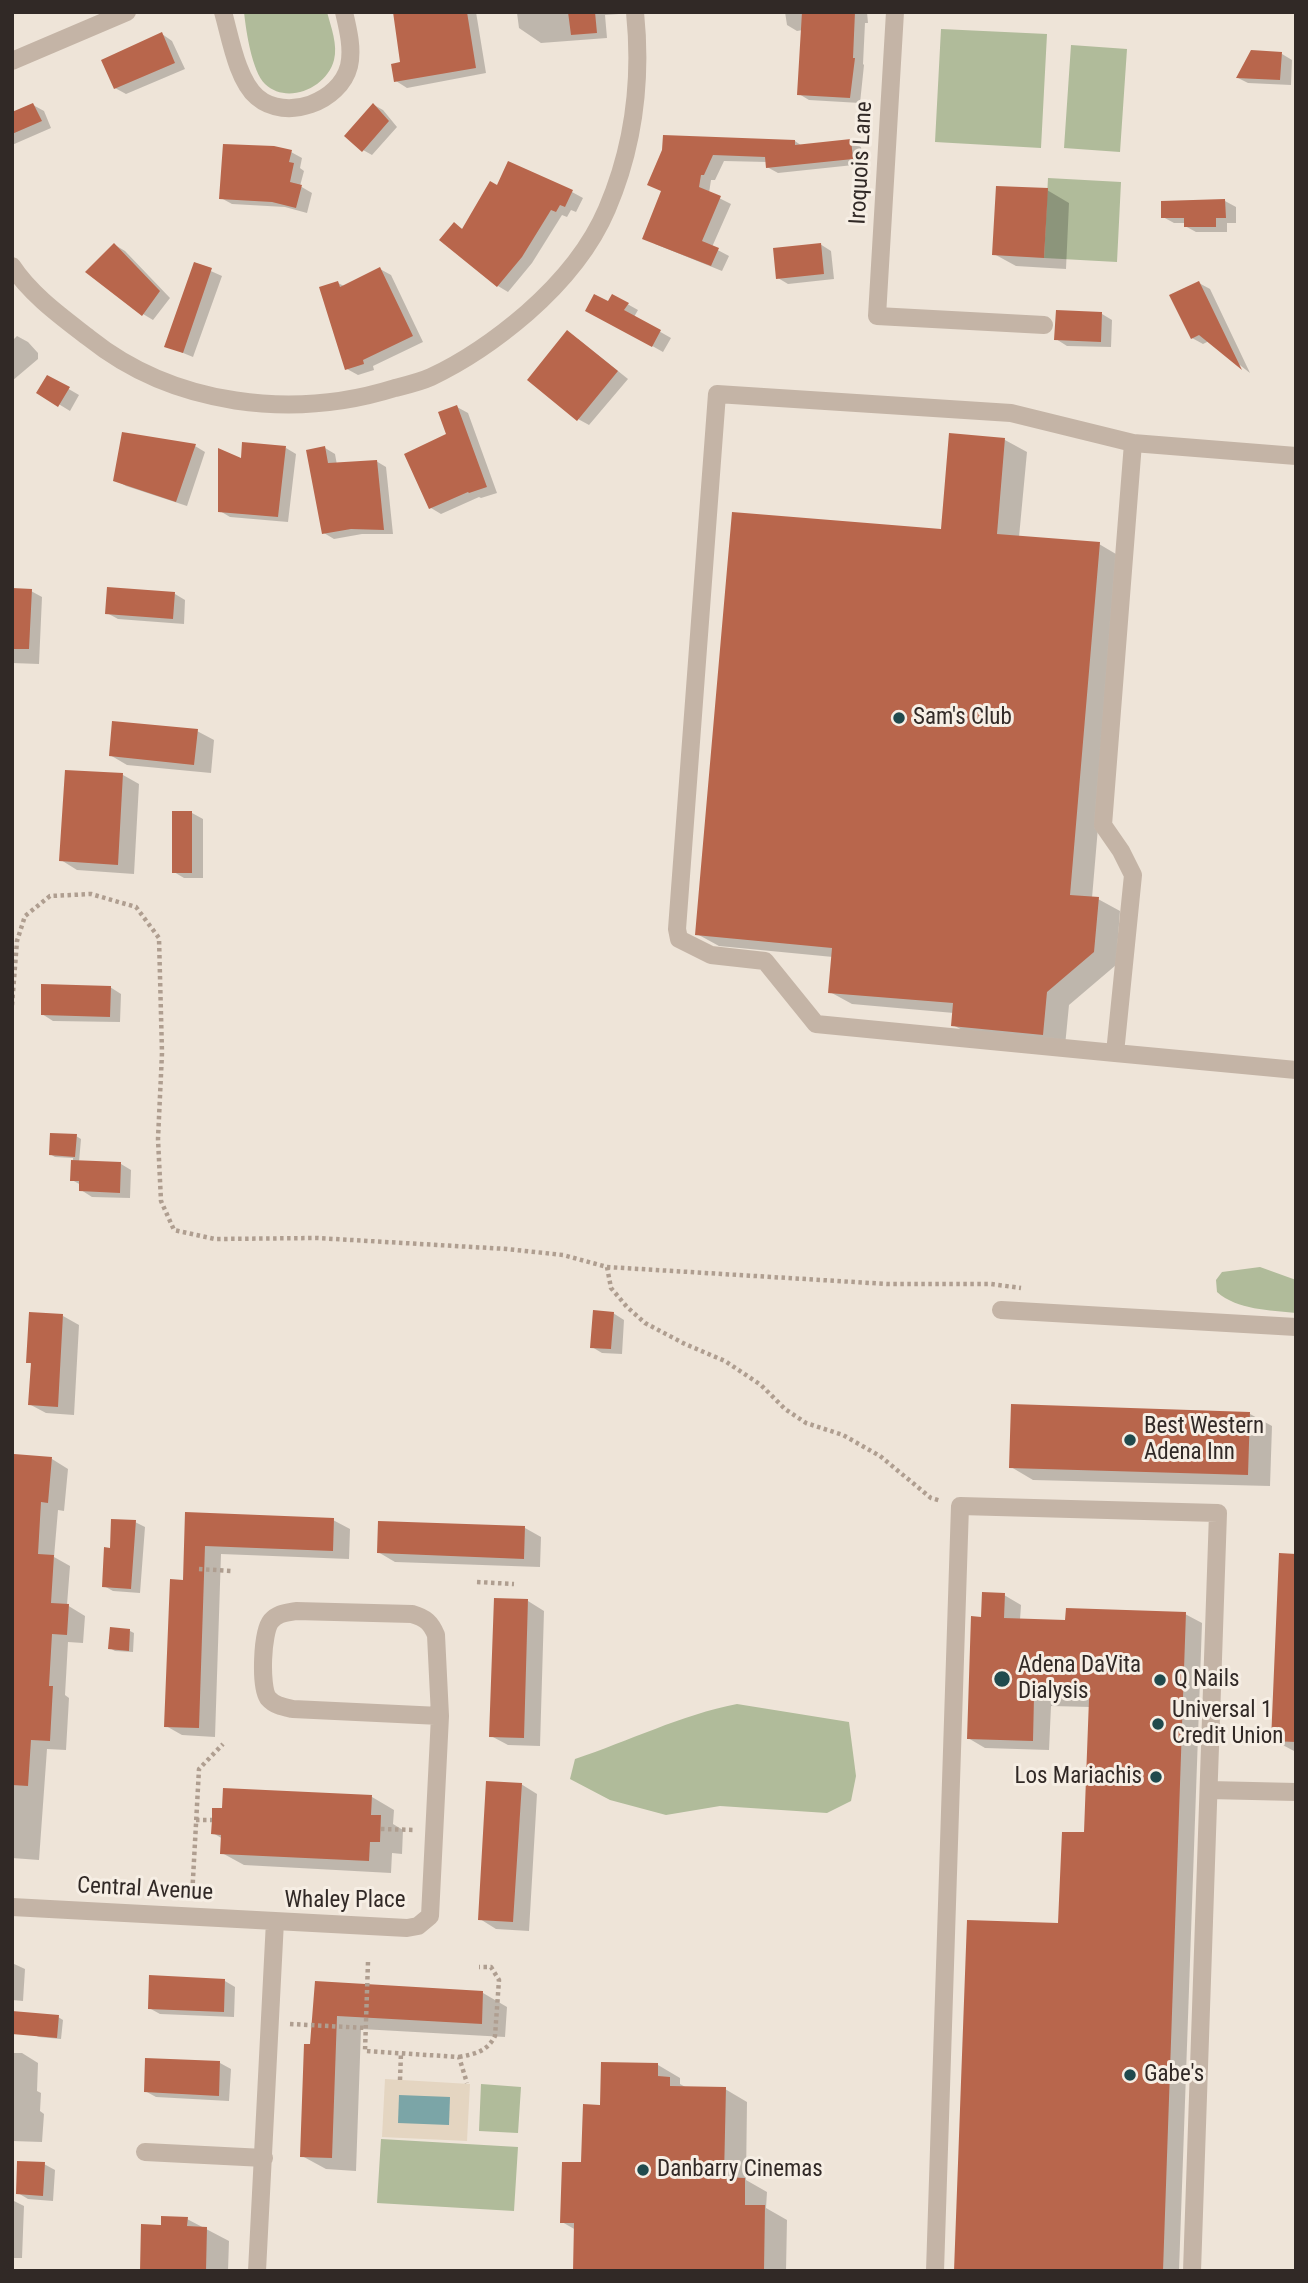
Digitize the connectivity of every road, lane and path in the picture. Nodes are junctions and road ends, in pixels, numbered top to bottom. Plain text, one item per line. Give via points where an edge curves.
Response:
1 (127, 12) edge
2 (223, 12) edge
3 (344, 12) edge
4 (635, 12) edge
5 (895, 12) edge
6 (12, 61) edge
7 (12, 267) edge
8 (1044, 325) dead end
9 (1133, 443) junction
10 (1296, 456) edge
11 (12, 1006) edge
12 (1115, 1053) junction
13 (1296, 1070) edge
14 (607, 1268) junction
15 (1030, 1289) dead end
16 (1001, 1310) dead end
17 (1296, 1327) edge
18 (960, 1506) junction
19 (199, 1569) dead end
20 (232, 1571) dead end
21 (477, 1582) dead end
22 (514, 1584) dead end
23 (440, 1716) junction
24 (223, 1744) dead end
25 (1209, 1790) junction
26 (1296, 1792) edge
27 (196, 1820) junction
28 (212, 1821) dead end
29 (381, 1829) dead end
30 (435, 1831) junction
31 (12, 1907) edge
32 (191, 1917) junction
33 (275, 1921) junction
34 (368, 1962) dead end
35 (479, 1966) dead end
36 (284, 2023) dead end
37 (366, 2028) junction
38 (401, 2053) junction
39 (458, 2057) junction
40 (400, 2080) dead end
41 (467, 2083) dead end
42 (145, 2152) dead end
43 (264, 2158) junction
44 (257, 2271) edge
45 (935, 2271) edge
46 (1192, 2271) edge

1 - 6 street
2 - 3 street via 246,83 256,97 281,107 312,104 336,89 349,66
4 - 7 street via 639,49 635,111 626,156 606,211 553,290 511,327 429,378 329,404 222,399 183,389 141,373 101,348 55,312
5 - 8 street, Iroquois Lane via 877,316
9 - 10 street
9 - 12 street via 1103,825 1133,875
9 - 12 street via 1011,413 717,394 677,929 679,939 711,955 765,961 816,1024
11 - 14 path via 17,941 25,916 50,896 91,894 136,907 159,938 161,1201 174,1230 215,1239 317,1238 507,1249 563,1255
12 - 13 street
14 - 15 path
14 - 18 path via 611,1288 645,1323 725,1361 806,1423 843,1435 880,1456 930,1498
16 - 17 street
18 - 25 street via 1218,1513
18 - 45 street
19 - 20 path
21 - 22 path
23 - 23 street, Whaley Place via 436,1635 423,1617 296,1611 279,1614 270,1622 265,1633 264,1681 267,1696 277,1705
23 - 30 street, Whaley Place
24 - 27 path via 199,1769
25 - 26 street
25 - 46 street
27 - 28 path
27 - 32 path
29 - 30 path
30 - 33 street, Whaley Place via 432,1908 425,1922 407,1928
31 - 32 street, Central Avenue
32 - 33 street, Central Avenue
33 - 43 street, Whaley Place
34 - 37 path
35 - 39 path via 491,1967 499,1980 495,2036 480,2053
36 - 37 path
37 - 38 path via 365,2051
38 - 39 path
38 - 40 path
39 - 41 path
42 - 43 street
43 - 44 street, Whaley Place

